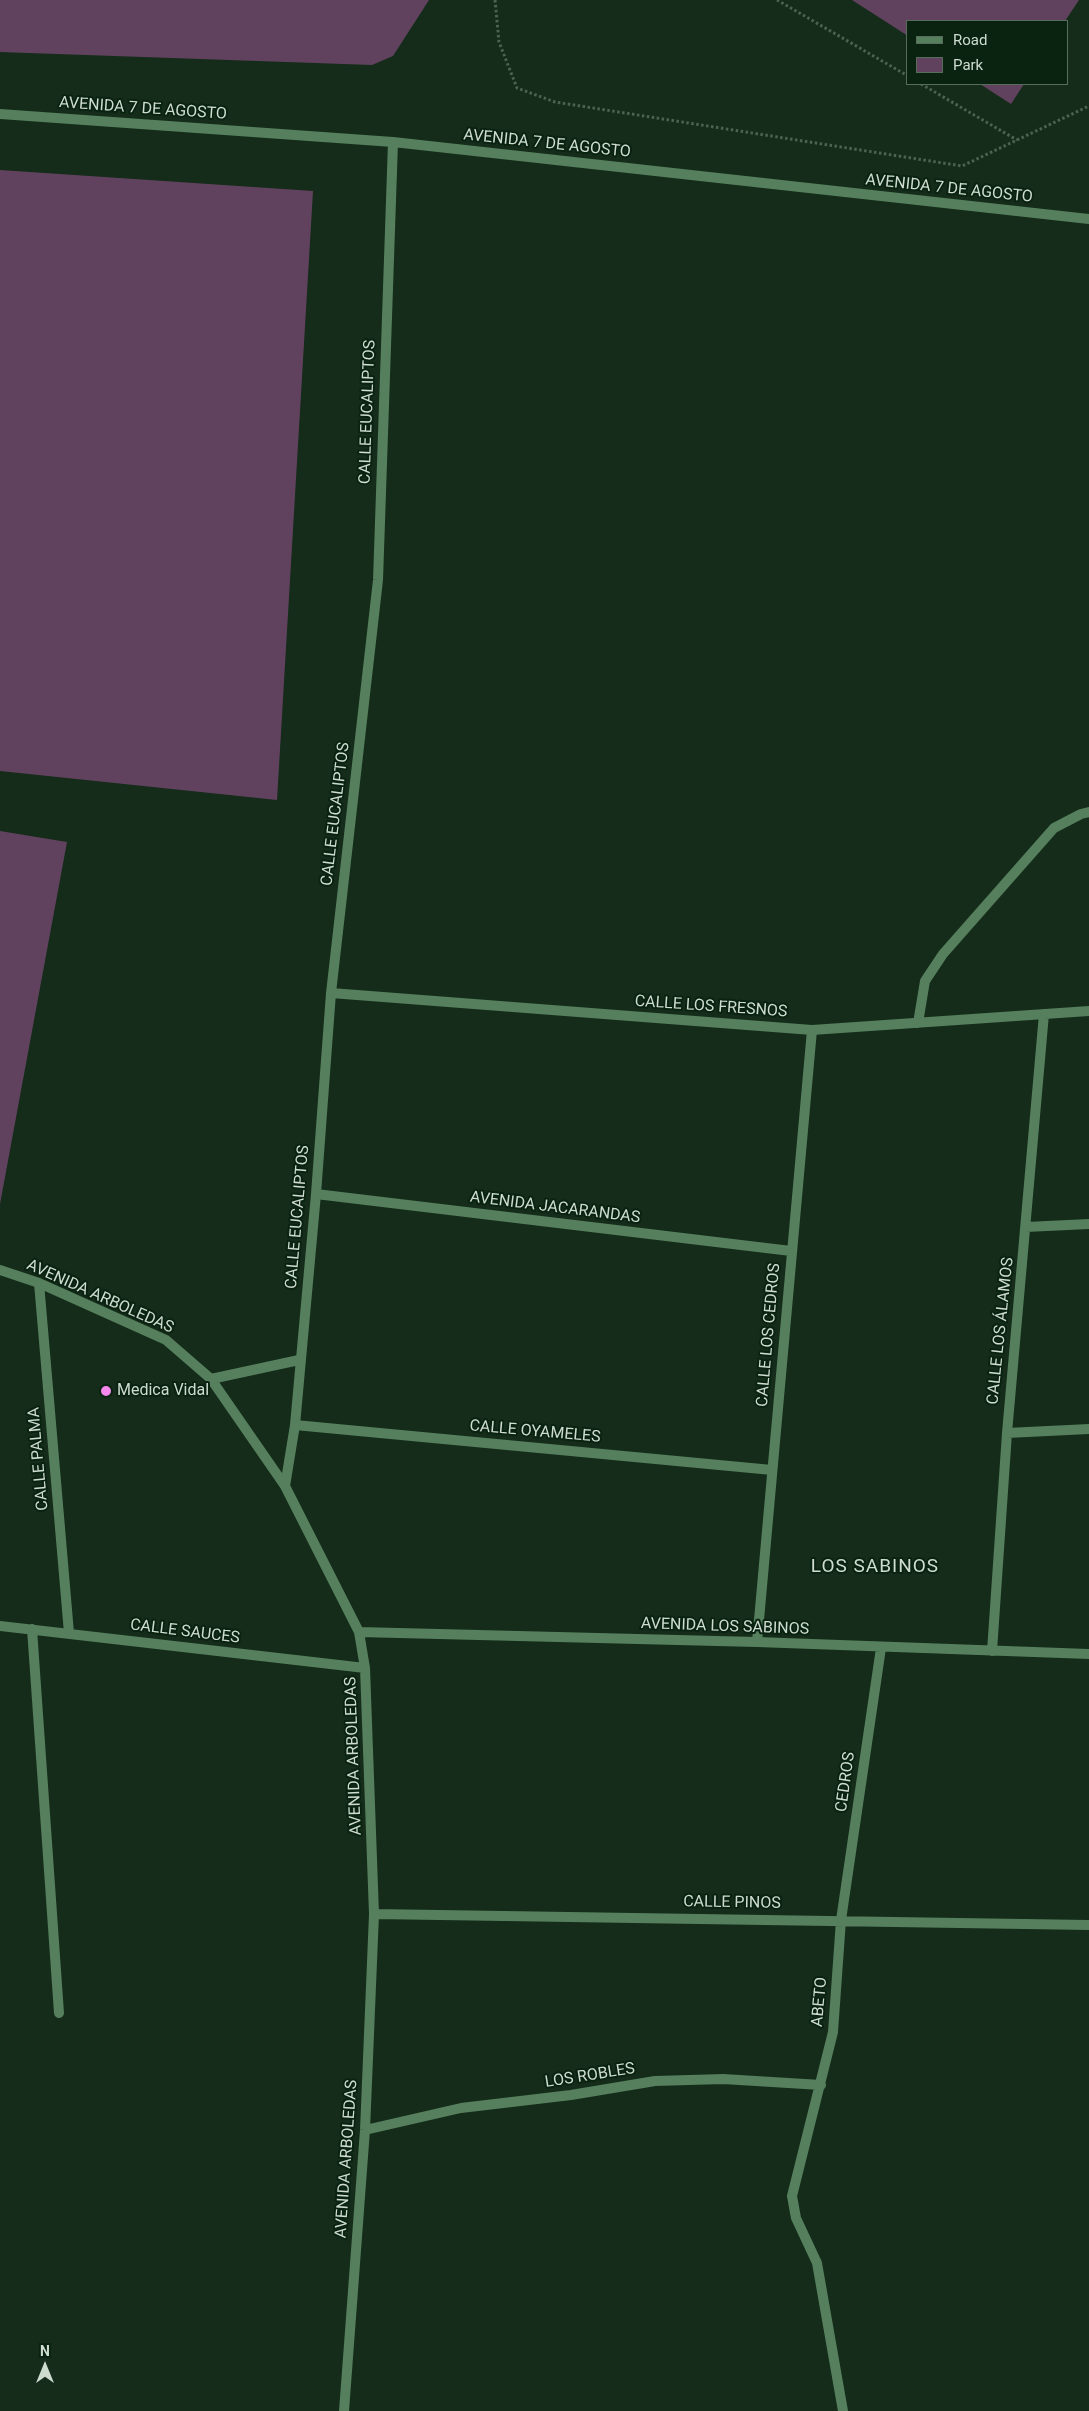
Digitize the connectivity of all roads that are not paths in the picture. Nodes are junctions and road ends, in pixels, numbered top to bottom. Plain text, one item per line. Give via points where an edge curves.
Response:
1 (0, 114) edge
2 (392, 142) junction
3 (1089, 219) edge
4 (1089, 812) edge
5 (331, 993) junction
6 (1089, 1010) edge
7 (1044, 1014) junction
8 (918, 1023) junction
9 (812, 1030) junction
10 (316, 1194) junction
11 (1089, 1224) edge
12 (1026, 1227) junction
13 (791, 1251) junction
14 (0, 1270) edge
15 (39, 1283) junction
16 (299, 1360) junction
17 (211, 1379) junction
18 (295, 1425) junction
19 (1089, 1429) edge
20 (1007, 1433) junction
21 (772, 1470) junction
22 (284, 1486) junction
23 (0, 1626) edge
24 (32, 1630) junction
25 (359, 1632) junction
26 (69, 1633) junction
27 (757, 1642) junction
28 (880, 1648) junction
29 (992, 1651) junction
30 (1089, 1654) edge
31 (365, 1668) junction
32 (374, 1914) junction
33 (841, 1920) junction
34 (1089, 1925) edge
35 (60, 2013) dead end
36 (821, 2086) junction
37 (365, 2130) junction
38 (344, 2411) edge
39 (843, 2411) edge

1 - 2 street, AVENIDA 7 DE AGOSTO
2 - 3 street, AVENIDA 7 DE AGOSTO
2 - 5 street, CALLE EUCALIPTOS via 378,580
4 - 8 street via 1054,828 943,954 925,981
5 - 9 street, CALLE LOS FRESNOS
5 - 10 street, CALLE EUCALIPTOS
6 - 7 street, CALLE LOS FRESNOS
7 - 8 street, CALLE LOS FRESNOS
7 - 12 street, CALLE LOS ÁLAMOS
8 - 9 street, CALLE LOS FRESNOS
9 - 13 street, CALLE LOS CEDROS
10 - 13 street, AVENIDA JACARANDAS
10 - 16 street, CALLE EUCALIPTOS
11 - 12 street
12 - 20 street, CALLE LOS ÁLAMOS
13 - 21 street, CALLE LOS CEDROS
14 - 15 street, AVENIDA ARBOLEDAS
15 - 17 street, AVENIDA ARBOLEDAS via 166,1340
15 - 26 street, CALLE PALMA
16 - 17 street
16 - 18 street, CALLE EUCALIPTOS
17 - 22 street, AVENIDA ARBOLEDAS
18 - 21 street, CALLE OYAMELES
18 - 22 street, CALLE EUCALIPTOS
19 - 20 street
20 - 29 street, CALLE LOS ÁLAMOS
21 - 27 street, CALLE LOS CEDROS
22 - 25 street, AVENIDA ARBOLEDAS
23 - 24 street, CALLE SAUCES
24 - 26 street, CALLE SAUCES
24 - 35 street
25 - 27 street, AVENIDA LOS SABINOS
25 - 31 street, AVENIDA ARBOLEDAS
26 - 31 street, CALLE SAUCES
27 - 28 street, AVENIDA LOS SABINOS
28 - 29 street, AVENIDA LOS SABINOS
28 - 33 street, CEDROS
29 - 30 street, AVENIDA LOS SABINOS
31 - 32 street, AVENIDA ARBOLEDAS
32 - 33 street, CALLE PINOS
32 - 37 street, AVENIDA ARBOLEDAS
33 - 34 street, CALLE PINOS
33 - 36 street, ABETO via 833,2032
36 - 37 street, LOS ROBLES via 723,2080 655,2081 462,2108
36 - 39 street, ABETO via 792,2196 796,2218 817,2262
37 - 38 street, AVENIDA ARBOLEDAS

